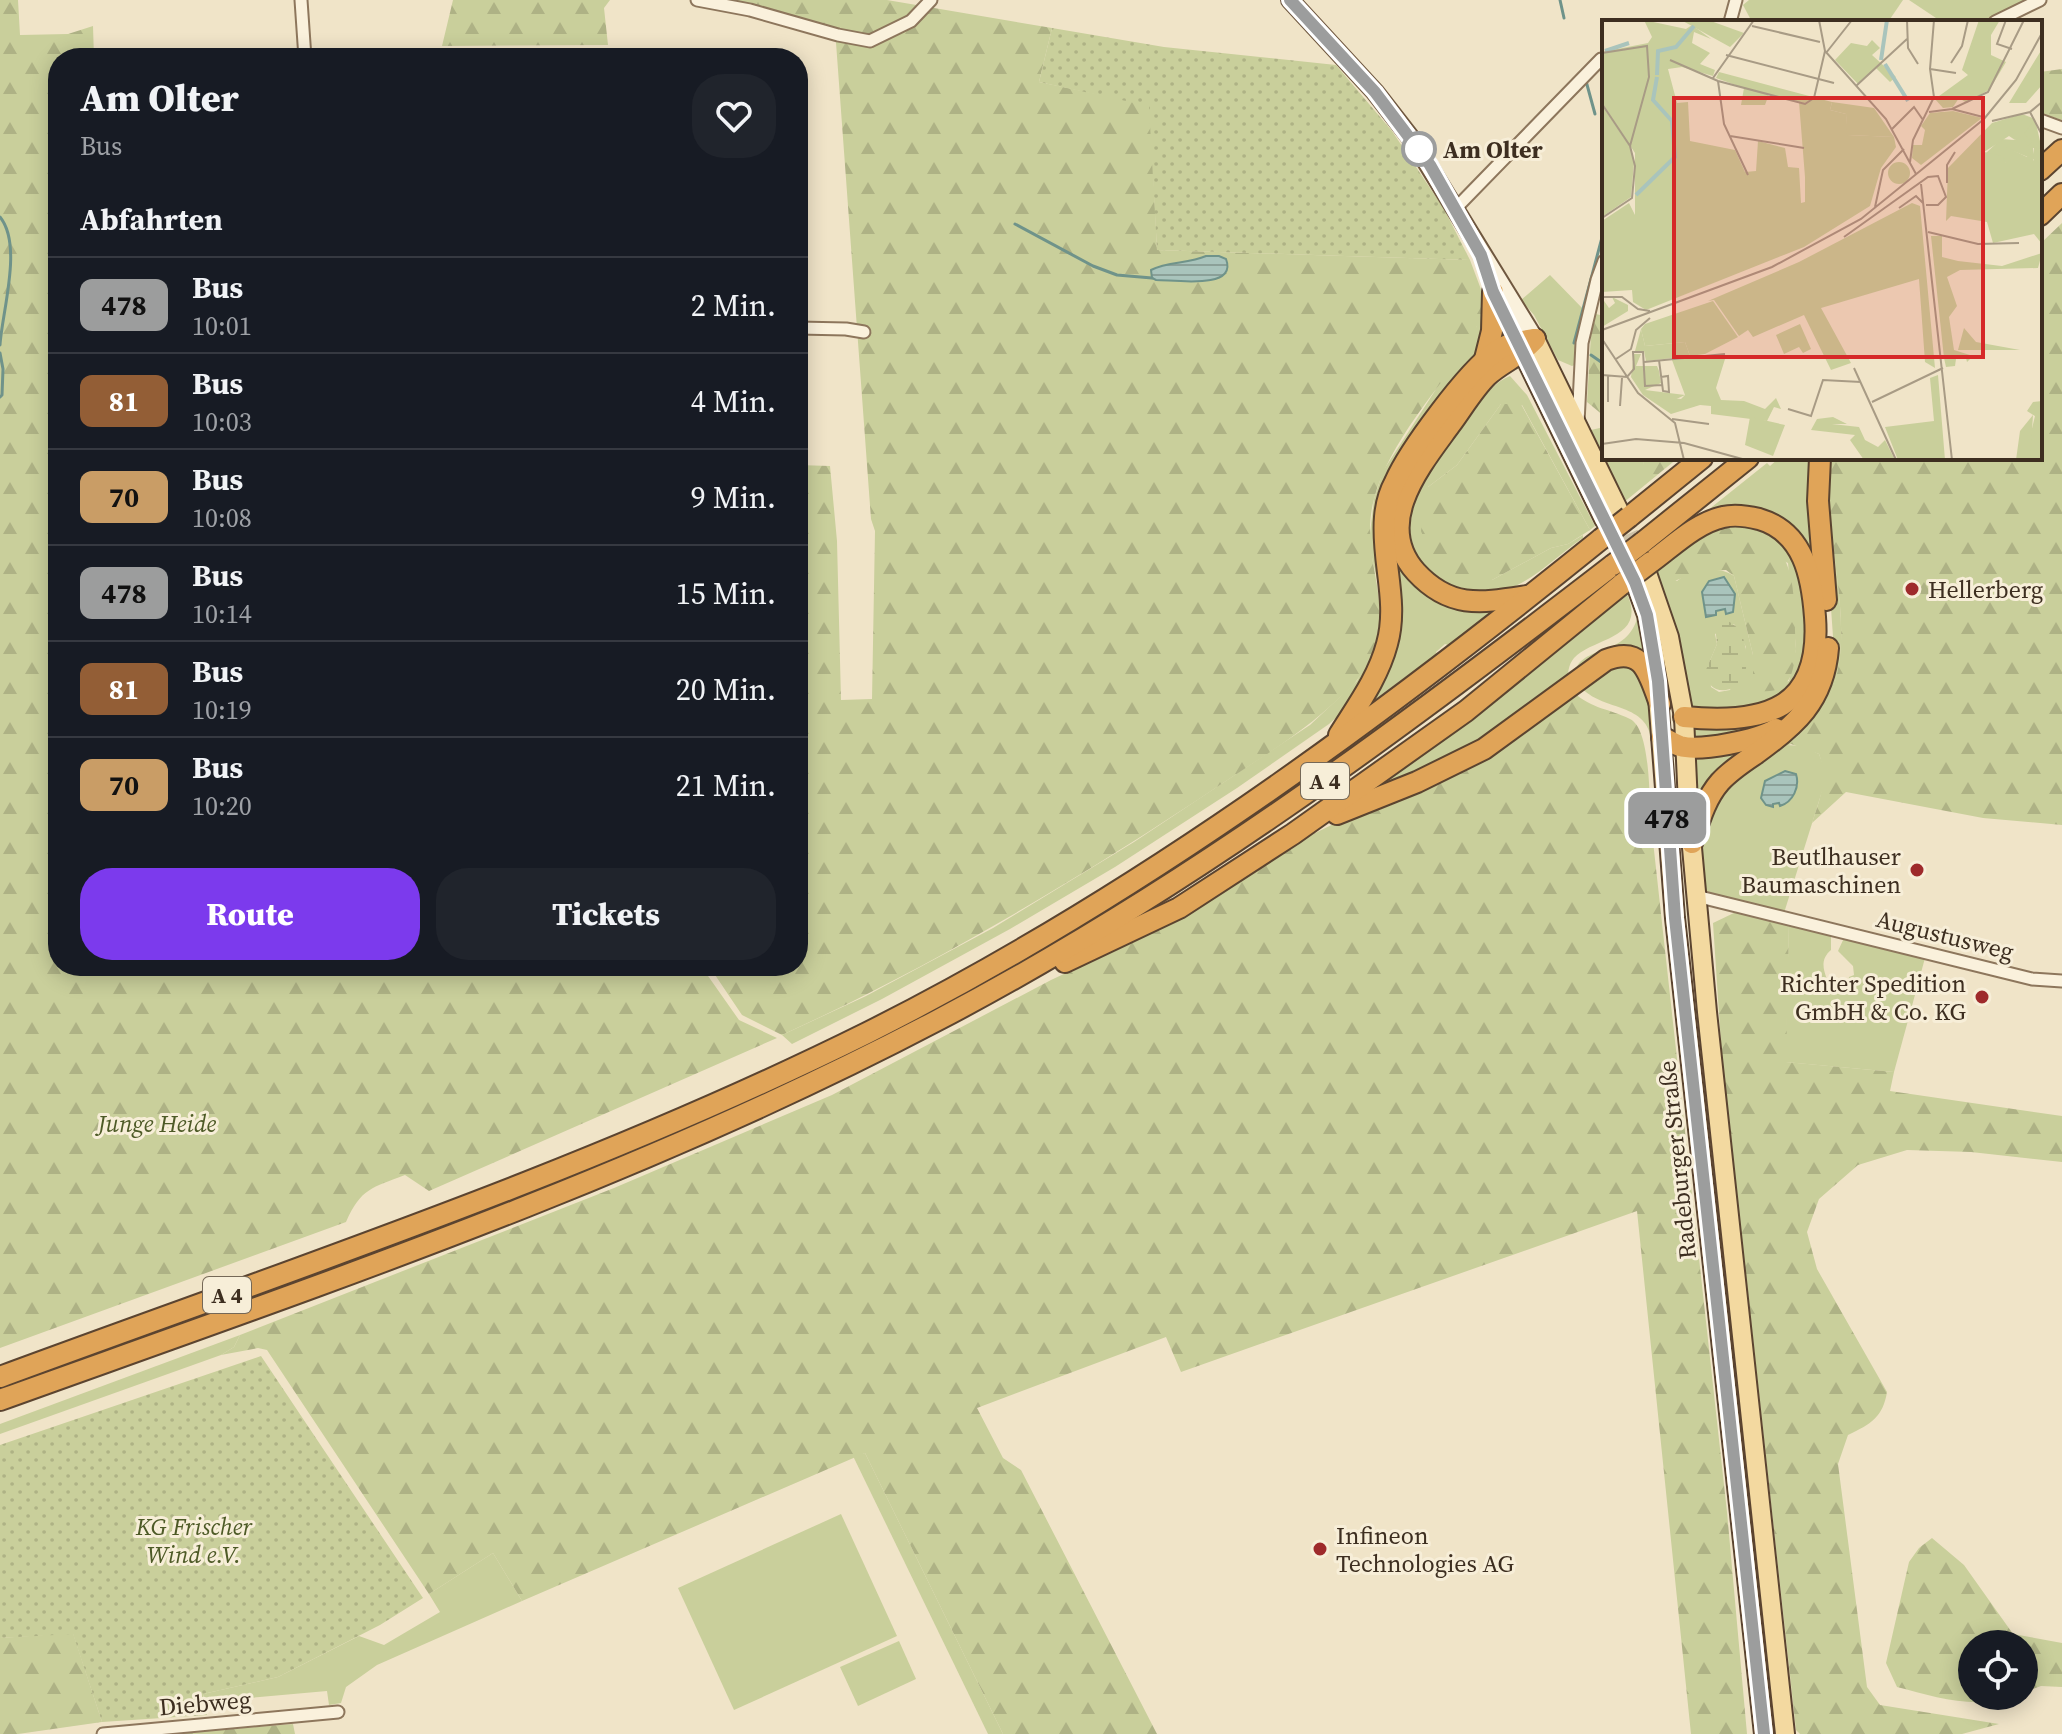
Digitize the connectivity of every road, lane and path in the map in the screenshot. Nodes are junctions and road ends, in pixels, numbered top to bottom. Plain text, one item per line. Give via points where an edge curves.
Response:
1 (301, 0) edge
2 (697, 0) edge
3 (1290, 0) edge
4 (1736, 0) edge
5 (2040, 0) edge
6 (931, 1) edge
7 (1731, 20) edge
8 (1999, 20) edge
9 (304, 48) edge
10 (1602, 61) edge
11 (2042, 121) edge
12 (2062, 128) edge
13 (2062, 150) edge
14 (2042, 168) edge
15 (2062, 194) edge
16 (1456, 208) junction
17 (2042, 213) edge
18 (1481, 255) junction
19 (1602, 268) edge
20 (1493, 292) junction
21 (808, 328) edge
22 (864, 332) dead end
23 (1525, 345) junction
24 (1485, 359) junction
25 (1577, 428) junction
26 (1699, 460) edge
27 (1746, 460) edge
28 (1820, 460) edge
29 (1613, 521) junction
30 (1640, 569) junction
31 (1531, 596) junction
32 (1660, 704) junction
33 (1804, 713) junction
34 (1684, 717) junction
35 (1662, 737) junction
36 (1331, 747) junction
37 (1686, 747) junction
38 (1293, 834) junction
39 (1692, 843) junction
40 (1696, 896) junction
41 (1725, 905) junction
42 (1699, 920) junction
43 (1022, 975) junction
44 (2062, 981) edge
45 (0, 1377) edge
46 (0, 1400) edge
47 (338, 1712) dead end
48 (103, 1734) edge
49 (1764, 1734) edge
50 (1785, 1734) edge

1 - 9 street
2 - 6 street via 870,41 911,21
3 - 16 main road via 1375,92
4 - 7 street
5 - 8 street
10 - 16 street
11 - 12 street
13 - 14 highway
15 - 17 highway
16 - 18 main road
18 - 20 main road
18 - 23 main road
19 - 25 street via 1584,332
20 - 23 main road
20 - 24 highway
21 - 22 street
23 - 24 highway via 1502,347
23 - 25 main road
23 - 29 main road
23 - 31 highway via 1487,377 1420,466 1402,501 1399,531 1412,567 1432,588 1455,599 1483,603
24 - 36 highway via 1408,458 1392,488 1384,531 1391,585 1388,643 1367,691
25 - 29 main road
26 - 29 highway, A 4
27 - 30 highway, A 4
28 - 33 highway via 1827,661 1819,690
29 - 31 highway, A 4
30 - 32 main road, Radeburger Straße
30 - 34 main road, Radeburger Straße via 1669,637
30 - 34 highway via 1707,523 1749,517 1789,537 1801,552 1813,587 1817,642 1813,664 1795,695 1750,717
30 - 38 highway via 1466,711
30 - 43 highway, A 4, bridge via 1613,565 1329,779 1181,879
31 - 36 highway, A 4
32 - 35 main road, Radeburger Straße
32 - 38 highway via 1644,666 1630,656 1606,660 1475,754
33 - 37 highway via 1754,739
33 - 39 highway via 1719,783 1703,808
34 - 37 main road, Radeburger Straße
35 - 37 highway
35 - 49 main road, Radeburger Straße via 1675,918
36 - 45 highway, A 4 via 1246,809 1079,916 931,1000 786,1072 502,1194
37 - 39 main road, Radeburger Straße
38 - 43 highway via 1157,920 1051,969
39 - 40 main road, Radeburger Straße
40 - 41 street, Augustusweg
40 - 42 main road, Radeburger Straße
41 - 42 street
41 - 44 street, Augustusweg via 2032,979
42 - 50 main road, Radeburger Straße
43 - 46 highway, A 4 via 774,1103 605,1177
47 - 48 street, Diebweg via 312,1720

